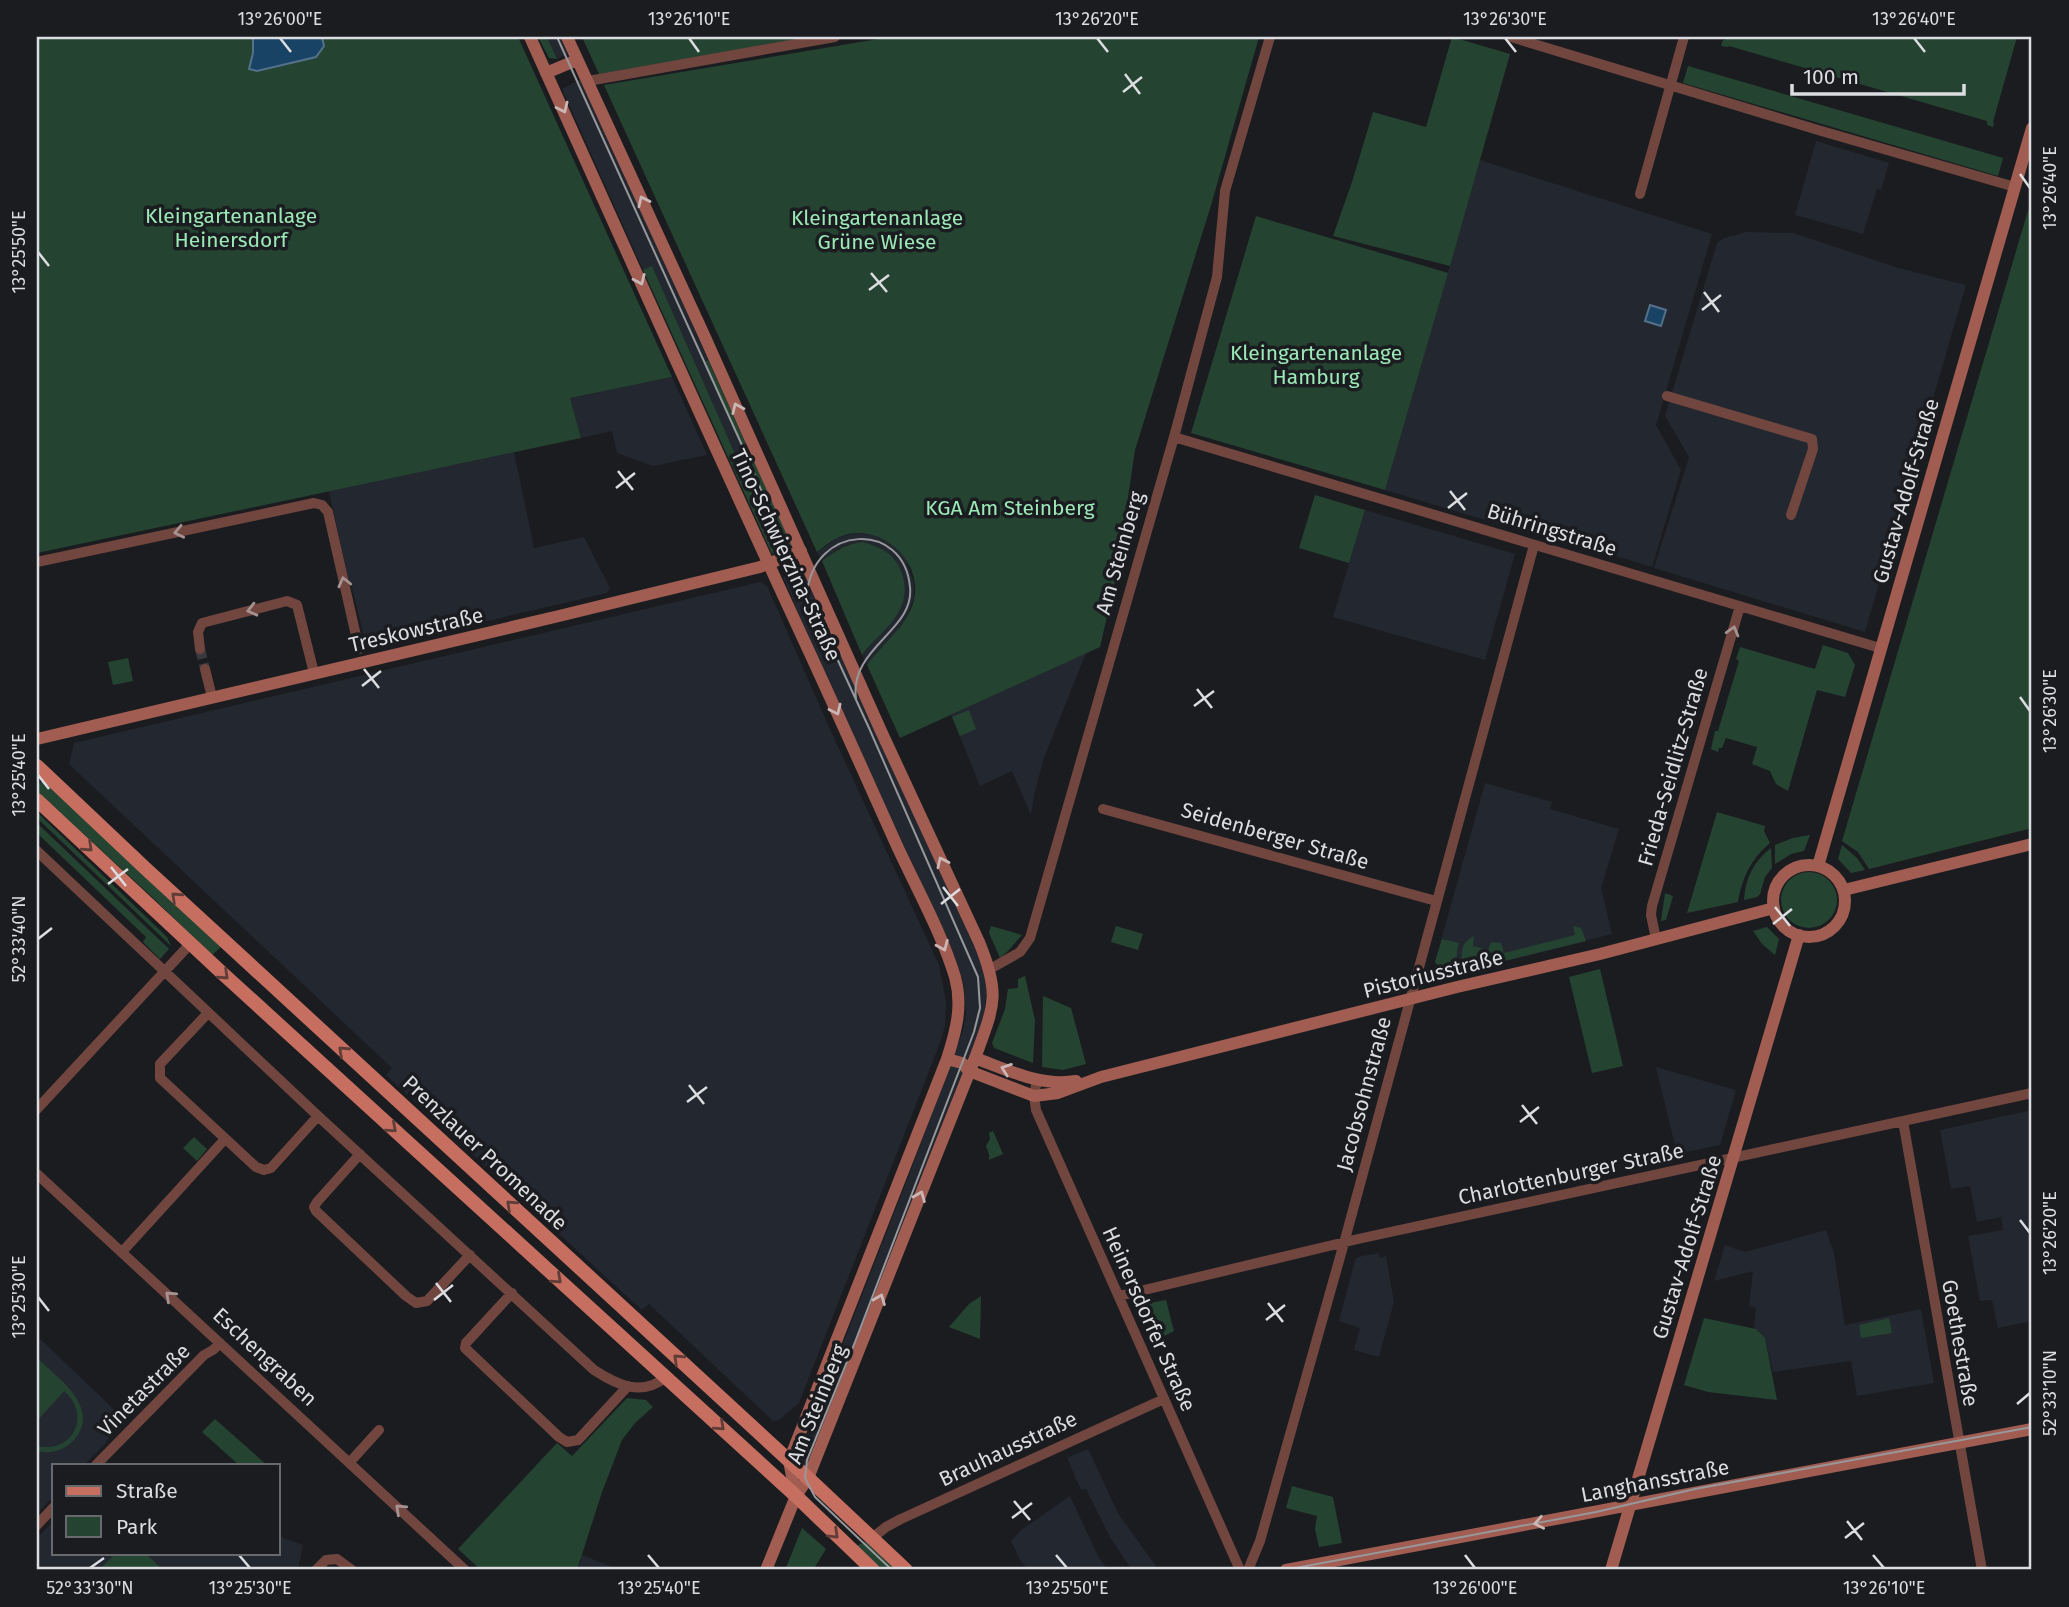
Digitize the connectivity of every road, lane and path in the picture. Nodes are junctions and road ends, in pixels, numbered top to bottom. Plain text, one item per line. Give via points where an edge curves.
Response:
1 (530, 37) edge
2 (567, 37) edge
3 (835, 37) edge
4 (1270, 37) edge
5 (1511, 37) edge
6 (1684, 37) edge
7 (577, 60) junction
8 (546, 73) junction
9 (588, 82) junction
10 (1671, 85) junction
11 (2032, 128) edge
12 (2015, 187) junction
13 (1640, 194) dead end
14 (1667, 396) dead end
15 (1174, 437) junction
16 (1791, 515) dead end
17 (1534, 545) junction
18 (801, 551) junction
19 (37, 562) edge
20 (769, 565) junction
21 (1740, 606) junction
22 (1880, 648) junction
23 (200, 649) tunnel mouth
24 (359, 649) dead end
25 (205, 669) tunnel mouth
26 (314, 673) junction
27 (212, 697) junction
28 (37, 739) edge
29 (37, 766) edge
30 (37, 800) edge
31 (1103, 809) dead end
32 (2032, 844) edge
33 (37, 851) edge
34 (1818, 866) junction
35 (1844, 890) junction
36 (1436, 901) junction
37 (1774, 908) junction
38 (1799, 935) junction
39 (1656, 939) junction
40 (191, 943) junction
41 (990, 969) junction
42 (165, 972) junction
43 (1409, 1000) junction
44 (208, 1013) junction
45 (975, 1058) junction
46 (947, 1059) junction
47 (965, 1067) junction
48 (1101, 1077) junction
49 (1037, 1080) junction
50 (2032, 1093) edge
51 (1034, 1096) junction
52 (37, 1109) edge
53 (318, 1116) junction
54 (1903, 1121) junction
55 (225, 1139) junction
56 (360, 1154) junction
57 (1733, 1159) junction
58 (37, 1174) edge
59 (1344, 1243) junction
60 (122, 1252) junction
61 (470, 1255) junction
62 (598, 1286) junction
63 (512, 1293) junction
64 (1119, 1296) junction
65 (583, 1303) junction
66 (220, 1343) junction
67 (666, 1377) junction
68 (628, 1386) junction
69 (1164, 1399) junction
70 (2032, 1429) edge
71 (379, 1430) dead end
72 (1960, 1443) junction
73 (789, 1461) junction
74 (350, 1462) junction
75 (97, 1464) edge
76 (808, 1478) junction
77 (796, 1496) junction
78 (1630, 1505) junction
79 (52, 1509) edge
80 (37, 1525) edge
81 (872, 1538) junction
82 (316, 1570) edge
83 (352, 1570) edge
84 (465, 1570) edge
85 (766, 1570) edge
86 (873, 1570) edge
87 (906, 1570) edge
88 (1240, 1570) edge
89 (1248, 1570) edge
90 (1286, 1570) edge
91 (1611, 1570) edge
92 (1982, 1570) edge

1 - 8 street, Tino-Schwierzina-Straße
2 - 7 street, Tino-Schwierzina-Straße
3 - 9 street
4 - 15 street, Am Steinberg via 1226,191 1217,277
5 - 10 street
6 - 10 street
7 - 8 street
7 - 9 street, Tino-Schwierzina-Straße
8 -> 20 street, Tino-Schwierzina-Straße
18 -> 9 street, Tino-Schwierzina-Straße
10 - 12 street
10 - 13 street
11 - 12 street, Gustav-Adolf-Straße
12 - 22 street, Gustav-Adolf-Straße
14 - 16 street via 1812,439 1813,449
15 - 17 street, Bühringstraße
15 - 41 street, Am Steinberg via 1030,938 1020,952
17 - 21 street, Bühringstraße
17 - 36 street, Jacobsohnstraße
18 - 20 street, Treskowstraße
41 -> 18 street, Tino-Schwierzina-Straße
24 -> 19 street via 328,512 322,505 314,503
20 - 26 street, Treskowstraße
20 -> 46 street, Tino-Schwierzina-Straße via 951,966 959,1014
21 - 22 street, Bühringstraße
39 -> 21 street, Frieda-Seidlitz-Straße via 1652,906
22 - 34 street, Gustav-Adolf-Straße
26 -> 23 street via 297,605 287,601 202,623
25 - 27 street
26 - 27 street, Treskowstraße
27 - 28 street, Treskowstraße
62 -> 29 main road, Prenzlauer Promenade
30 -> 40 main road, Prenzlauer Promenade
31 - 36 street, Seidenberger Straße
32 - 35 street
33 - 42 street
34 - 35 street via 1836,876
34 - 37 street via 1804,865 1783,876 1773,896
35 - 38 street via 1842,916 1832,928 1819,936
36 - 43 street, Jacobsohnstraße
37 - 38 street via 1786,928
37 - 39 street, Pistoriusstraße
38 - 57 street, Gustav-Adolf-Straße
39 - 43 street, Pistoriusstraße
40 - 42 street
40 -> 65 main road, Prenzlauer Promenade
41 - 45 street via 994,1001
42 - 44 street
42 - 52 street
43 - 48 street, Pistoriusstraße
43 - 59 street, Jacobsohnstraße
44 - 53 street
44 - 55 street via 160,1064 160,1078
45 - 47 street
49 -> 45 street, Pistoriusstraße
46 - 47 street
46 - 73 street, Am Steinberg
47 - 51 street
76 -> 47 street, Am Steinberg
48 - 49 street, Pistoriusstraße via 1062,1083
48 - 51 street, Pistoriusstraße via 1058,1093
49 - 51 street, Heinersdorfer Straße
50 - 54 street, Charlottenburger Straße
51 - 64 street, Heinersdorfer Straße via 1035,1110
53 - 55 street via 271,1168 264,1170
53 - 56 street
54 - 57 street, Charlottenburger Straße
54 - 72 street, Goethestraße
55 - 60 street
56 - 61 street
56 - 61 street via 314,1207 406,1296 416,1303 427,1301
57 - 59 street, Charlottenburger Straße
57 - 78 street, Gustav-Adolf-Straße
58 - 60 street, Eschengraben
59 - 64 street, Charlottenburger Straße
59 - 89 street, Jacobsohnstraße via 1259,1545
66 -> 60 street, Eschengraben
61 - 63 street
62 - 65 main road
73 -> 62 main road, Prenzlauer Promenade
63 - 68 street via 594,1370
63 - 68 street via 465,1348 559,1437 567,1442 578,1440
64 - 69 street, Heinersdorfer Straße
65 - 67 main road, Prenzlauer Promenade
66 - 74 street, Eschengraben
66 - 75 street, Vinetastraße
67 - 68 street via 654,1386
67 -> 77 main road, Prenzlauer Promenade
69 - 81 street, Brauhausstraße via 901,1519
69 - 88 street, Heinersdorfer Straße
70 - 72 street, Langhansstraße
71 - 74 street
72 - 78 street, Langhansstraße
72 - 92 street, Goethestraße
73 - 76 main road, Prenzlauer Promenade
73 - 77 street, Am Steinberg
84 -> 74 street, Eschengraben
76 - 77 street, Am Steinberg
76 - 81 main road, Prenzlauer Promenade
77 - 85 street
77 -> 86 main road, Prenzlauer Promenade
78 -> 90 street, Langhansstraße
78 - 91 street, Gustav-Adolf-Straße
79 - 80 street
81 - 87 main road, Prenzlauer Promenade
82 - 83 street via 326,1560 337,1559

